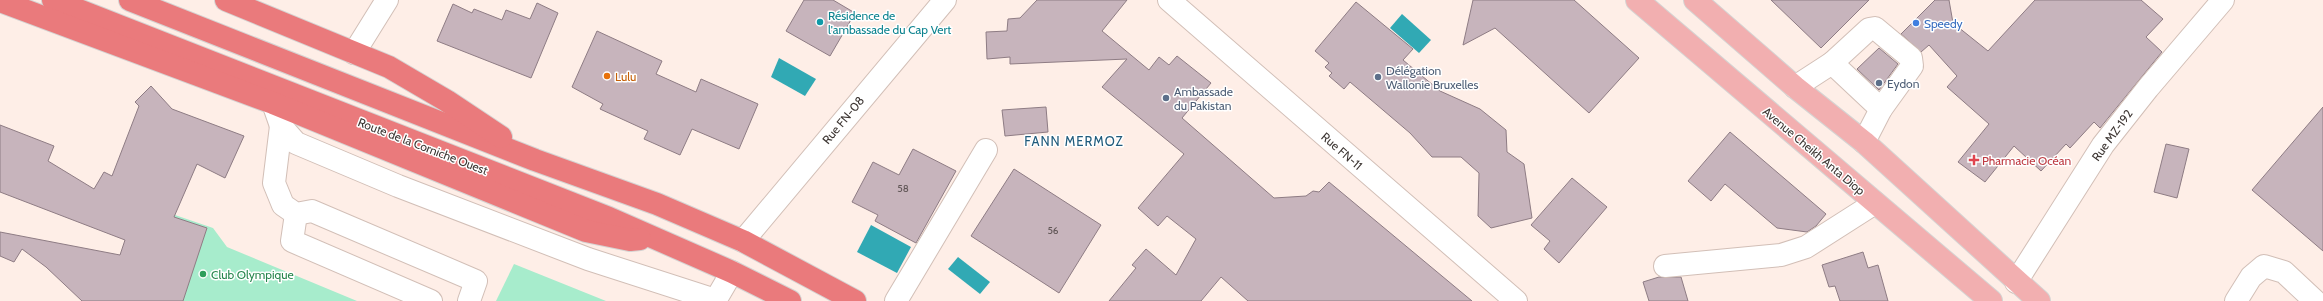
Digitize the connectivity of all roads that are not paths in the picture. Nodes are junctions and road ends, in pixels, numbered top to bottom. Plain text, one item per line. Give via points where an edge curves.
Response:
1 (53, 0) edge
2 (130, 0) edge
3 (226, 0) edge
4 (386, 0) edge
5 (944, 0) edge
6 (1168, 0) edge
7 (1637, 0) edge
8 (1695, 0) edge
9 (2223, 0) edge
10 (0, 1) edge
11 (354, 53) junction
12 (1832, 63) junction
13 (1795, 87) junction
14 (273, 103) junction
15 (1880, 109) junction
16 (281, 126) junction
17 (1864, 142) junction
18 (986, 150) dead end
19 (535, 160) junction
20 (1875, 203) junction
21 (296, 214) junction
22 (655, 238) junction
23 (743, 241) junction
24 (1665, 266) dead end
25 (732, 272) junction
26 (2016, 282) junction
27 (431, 301) edge
28 (469, 301) edge
29 (715, 301) edge
30 (790, 301) edge
31 (855, 301) edge
32 (896, 301) edge
33 (1516, 301) edge
34 (1991, 301) edge
35 (2039, 301) edge
36 (2236, 301) edge
37 (2316, 301) edge

1 - 22 highway, Route de la Corniche Ouest
2 - 19 highway
3 - 11 highway
4 - 11 street
5 - 23 street, Rue FN-08
6 - 33 street, Rue FN-11
7 - 20 main road, Avenue Cheikh Anta Diop
8 - 13 main road
9 - 26 street, Rue MZ-192 via 2103,145
10 - 14 highway
11 - 19 highway via 388,67 447,100
12 - 13 street
12 - 15 street
12 - 15 street via 1869,29 1875,28 1911,58 1912,66
13 - 17 main road
14 - 16 street
14 - 22 highway via 586,231 630,240
15 - 17 street
16 - 21 street via 274,183 283,205
16 - 29 street via 296,143 398,186 588,259
17 - 26 main road
18 - 32 street
19 - 23 highway via 657,204
20 - 24 street via 1806,246 1781,255
20 - 34 main road, Avenue Cheikh Anta Diop
21 - 27 street via 292,241
21 - 28 street via 312,211 476,281
22 - 25 highway, Route de la Corniche Ouest
23 - 31 highway
25 - 29 street
25 - 30 highway, Route de la Corniche Ouest
26 - 35 main road
36 - 37 street via 2251,277 2264,266 2284,272

